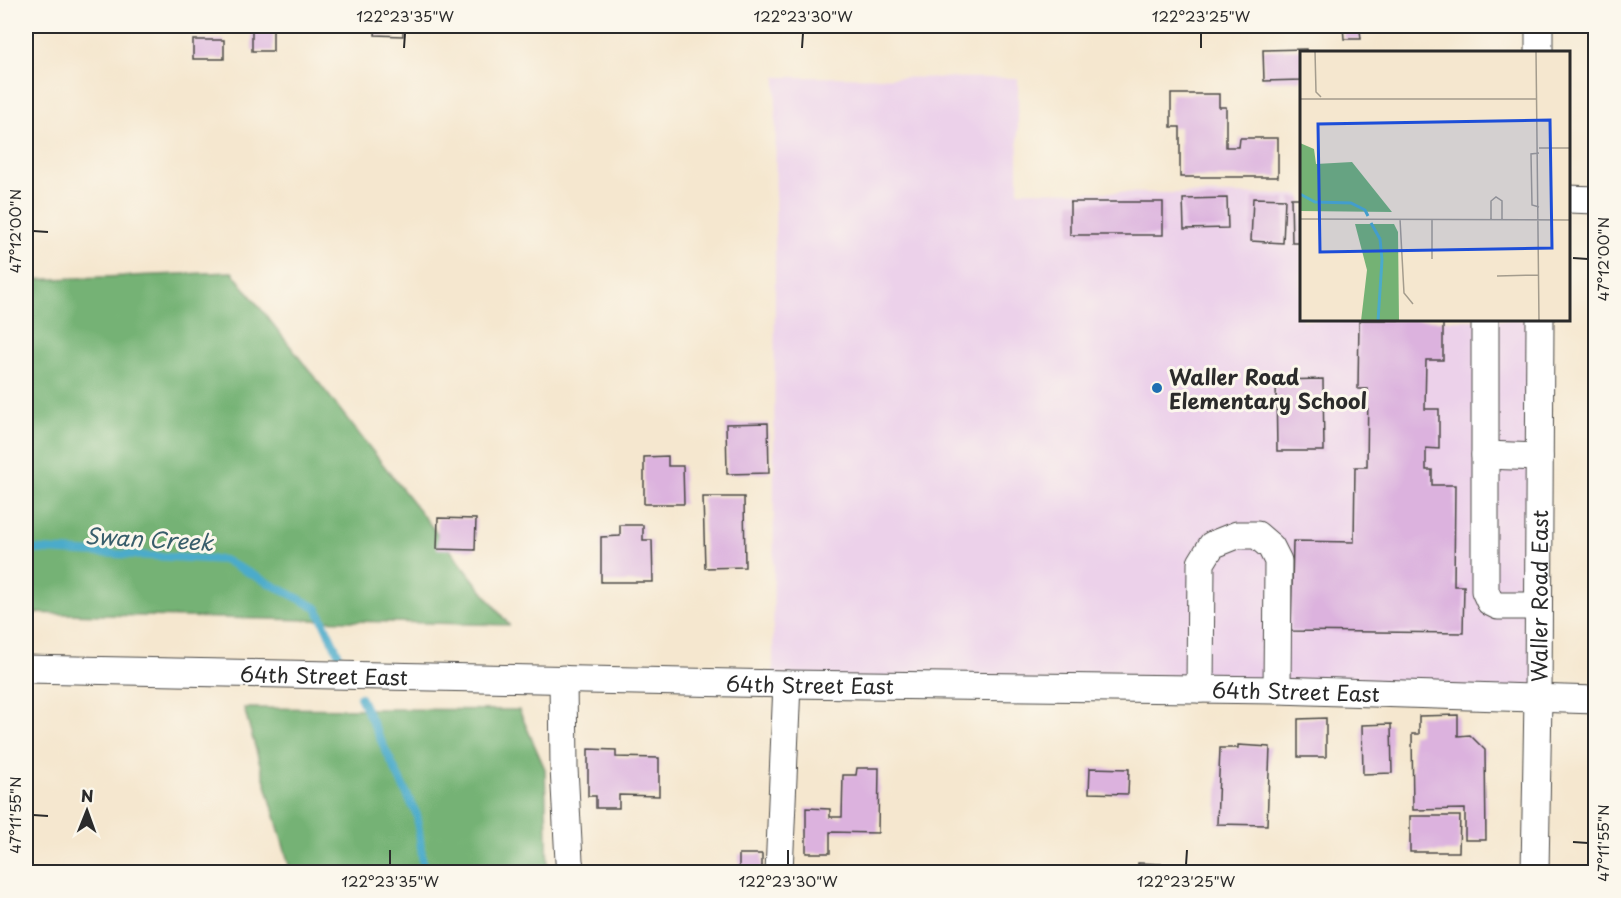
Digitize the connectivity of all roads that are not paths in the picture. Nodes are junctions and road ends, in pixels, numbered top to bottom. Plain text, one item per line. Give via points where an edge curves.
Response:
1 (1539, 26) edge
2 (1539, 51) edge
3 (1570, 199) edge
4 (1596, 200) edge
5 (1485, 321) edge
6 (1540, 321) edge
7 (1485, 455) junction
8 (1539, 457) junction
9 (1538, 606) junction
10 (26, 669) edge
11 (563, 679) junction
12 (787, 684) junction
13 (1200, 689) junction
14 (1277, 690) junction
15 (1538, 698) junction
16 (1596, 700) edge
17 (571, 873) edge
18 (779, 873) edge
19 (1534, 873) edge

1 - 2 street
3 - 4 street
5 - 7 street
6 - 8 street, Waller Road East
7 - 8 street
7 - 9 street via 1485,591 1490,602 1498,606
8 - 9 street, Waller Road East
9 - 15 street, Waller Road East
10 - 11 street, 64th Street East
11 - 12 street, 64th Street East
11 - 17 street
12 - 13 street, 64th Street East
12 - 18 street
13 - 14 street, 64th Street East
13 - 14 street via 1201,563 1212,545 1237,535 1257,535 1271,547 1278,561
14 - 15 street, 64th Street East
15 - 16 street, 64th Street East
15 - 19 street, Waller Road East

